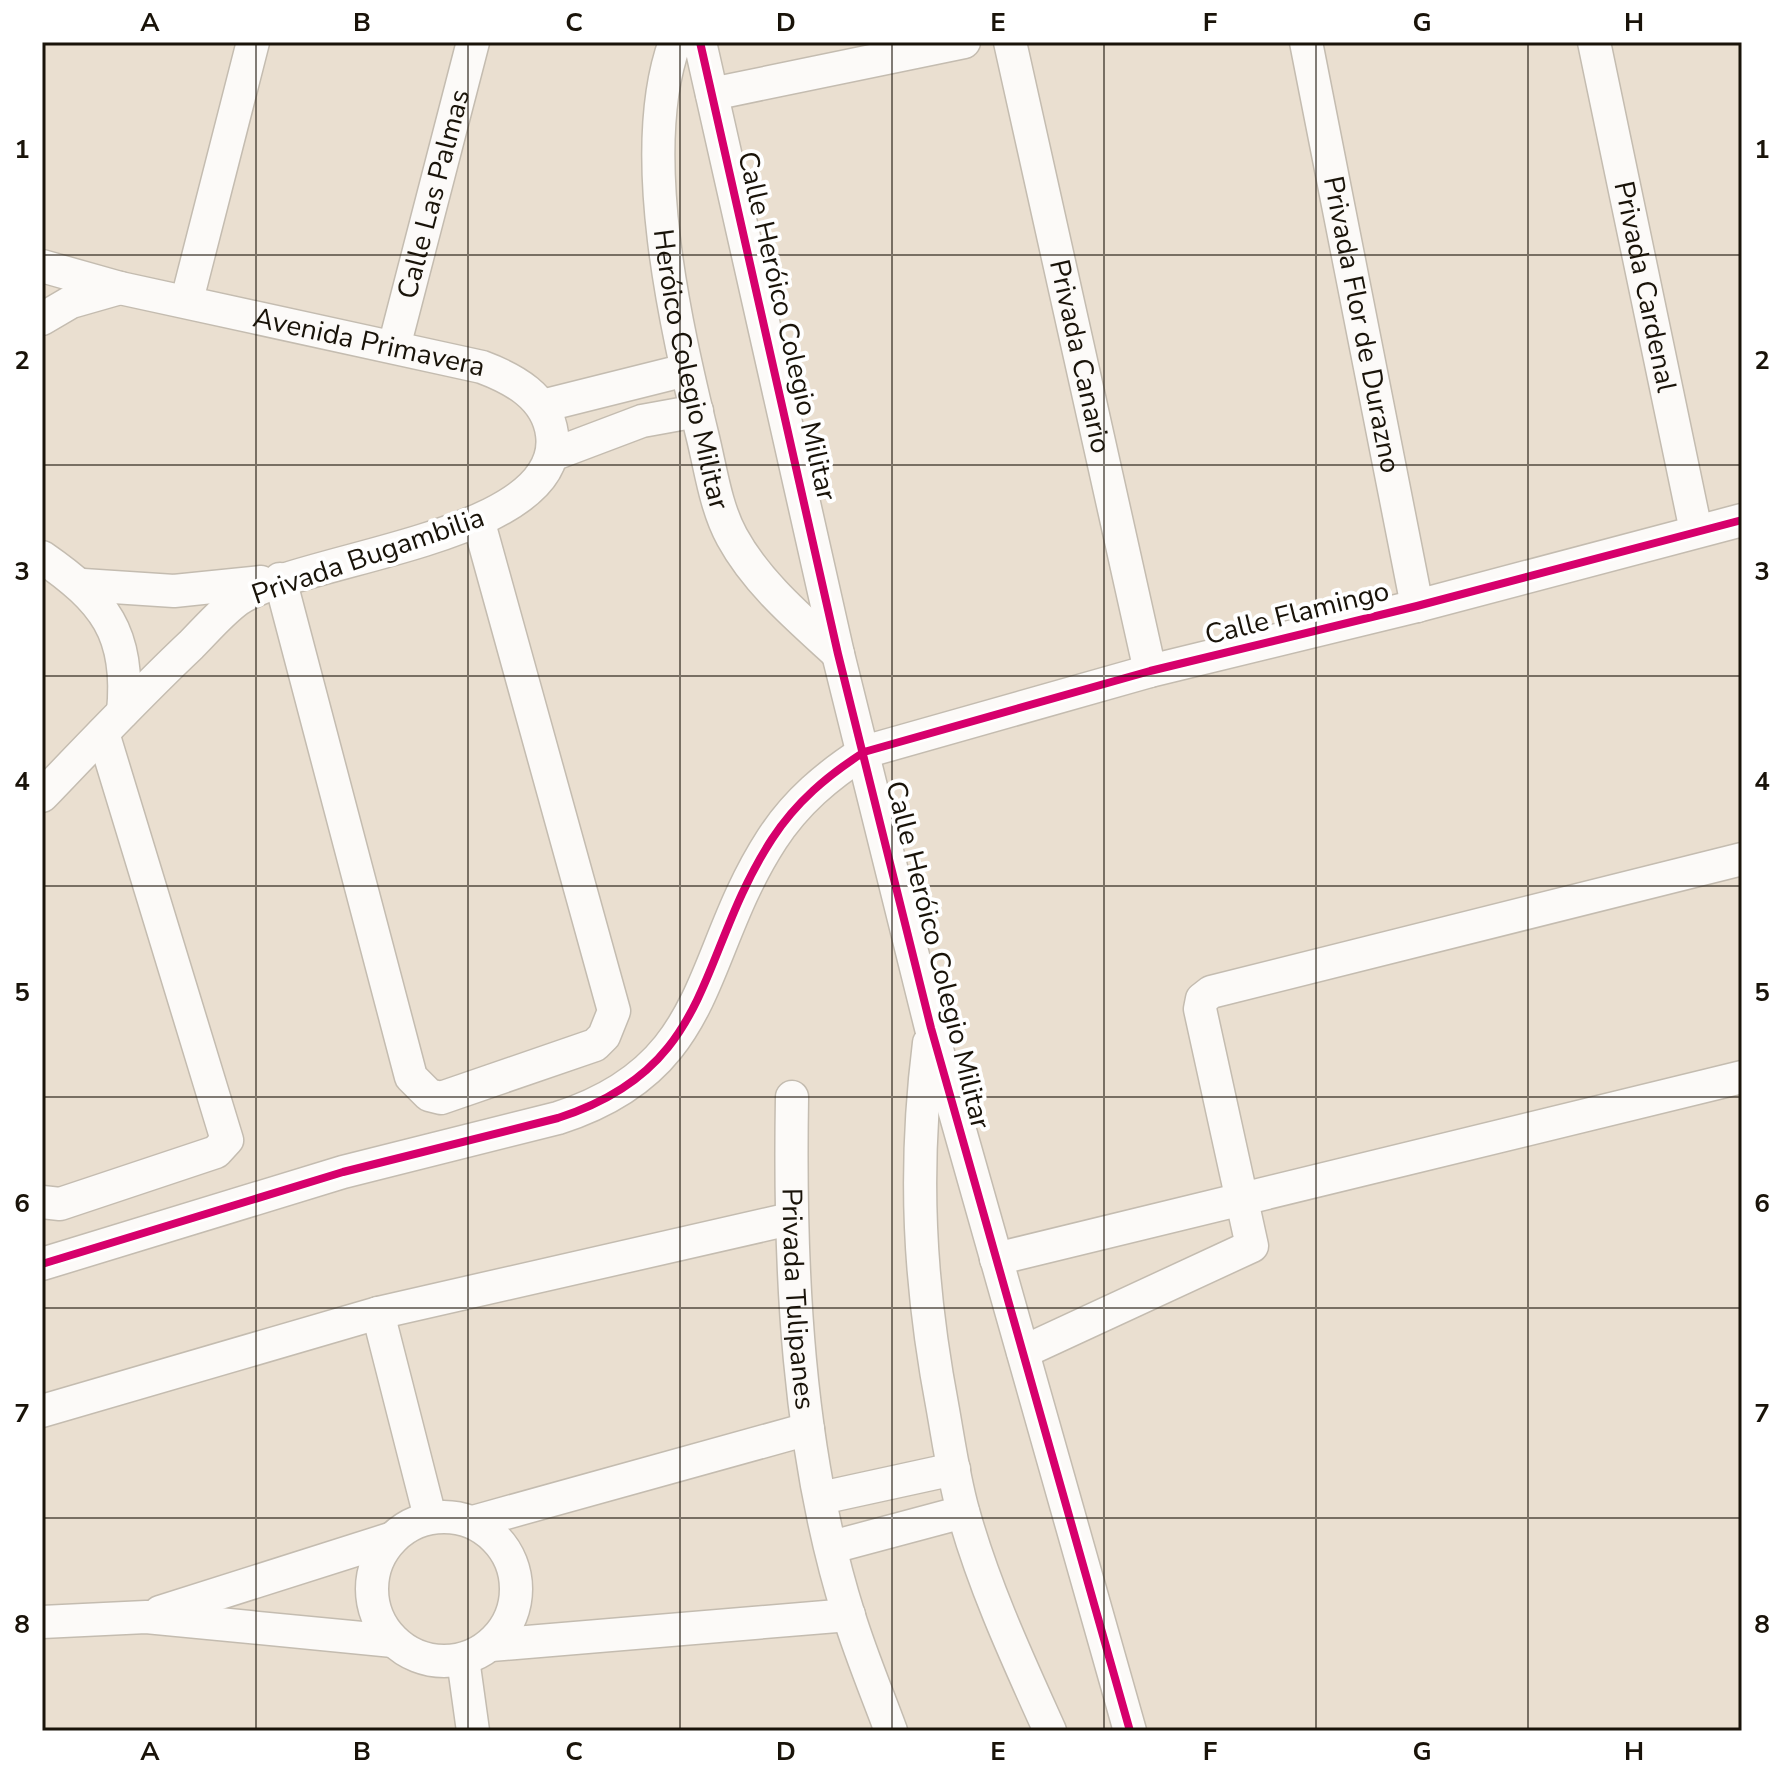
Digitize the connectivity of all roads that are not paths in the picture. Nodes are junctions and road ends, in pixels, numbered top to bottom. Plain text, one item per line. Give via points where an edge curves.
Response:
1 (253, 42) edge
2 (473, 42) edge
3 (675, 42) edge
4 (700, 42) edge
5 (964, 42) edge
6 (1010, 42) edge
7 (1306, 42) edge
8 (1594, 42) edge
9 (712, 94) junction
10 (42, 266) edge
11 (120, 288) junction
12 (187, 300) junction
13 (42, 319) edge
14 (394, 347) junction
15 (686, 370) junction
16 (542, 406) junction
17 (697, 411) junction
18 (552, 455) junction
19 (1742, 520) edge
20 (479, 523) junction
21 (1696, 531) junction
22 (42, 557) edge
23 (280, 579) junction
24 (83, 585) junction
25 (1417, 606) junction
26 (838, 654) junction
27 (1150, 671) junction
28 (113, 723) junction
29 (864, 752) junction
30 (42, 796) edge
31 (1742, 859) edge
32 (931, 1028) junction
33 (1742, 1077) edge
34 (792, 1097) dead end
35 (1241, 1199) junction
36 (42, 1202) edge
37 (790, 1219) junction
38 (996, 1259) junction
39 (42, 1264) edge
40 (378, 1313) junction
41 (1023, 1352) junction
42 (42, 1411) edge
43 (808, 1429) junction
44 (954, 1469) junction
45 (821, 1498) junction
46 (963, 1512) junction
47 (430, 1517) junction
48 (473, 1522) junction
49 (390, 1539) junction
50 (832, 1547) junction
51 (849, 1615) junction
52 (146, 1617) junction
53 (42, 1622) edge
54 (393, 1641) junction
55 (477, 1652) junction
56 (473, 1731) edge
57 (891, 1731) edge
58 (1050, 1731) edge
59 (1130, 1731) edge

1 - 12 street
2 - 14 street, Calle Las Palmas
3 - 15 street, Heróico Colegio Militar via 657,136 660,203
4 - 9 street, Calle Heróico Colegio Militar
5 - 9 street
6 - 27 street, Privada Canario
7 - 25 street, Privada Flor de Durazno
8 - 21 street, Privada Cardenal
9 - 26 street, Calle Heróico Colegio Militar
10 - 11 street, Avenida Primavera
11 - 12 street, Avenida Primavera
11 - 13 street via 71,302
12 - 14 street, Avenida Primavera
14 - 16 street, Avenida Primavera via 500,374
15 - 16 street
15 - 17 street, Heróico Colegio Militar
16 - 18 street via 551,426
17 - 18 street via 642,421
17 - 26 street, Heróico Colegio Militar via 722,513 741,554
18 - 20 street, Privada Bugambilia via 528,492
19 - 21 street, Calle Flamingo
20 - 23 street, Privada Bugambilia
20 - 23 street via 614,1011 595,1045 441,1098 429,1095 411,1077
21 - 25 street, Calle Flamingo
22 - 24 street
23 - 24 street via 174,591
23 - 28 street, Privada Bugambilia via 238,600
24 - 28 street via 119,645 125,690
25 - 27 street, Calle Flamingo
26 - 29 street, Calle Heróico Colegio Militar
27 - 29 street, Calle Flamingo
28 - 30 street, Privada Bugambilia
28 - 36 street via 227,1140 202,1157 60,1204
29 - 32 street, Calle Heróico Colegio Militar
29 - 39 street, Calle Flamingo via 804,798 772,839 682,1032 650,1069 608,1099 558,1118 343,1172
31 - 35 street via 1211,992 1200,1009
32 - 38 street, Calle Heróico Colegio Militar
32 - 44 street via 918,1144 919,1234 927,1325
33 - 35 street
34 - 37 street, Privada Tulipanes
35 - 38 street
35 - 41 street via 1252,1246
37 - 40 street
37 - 43 street, Privada Tulipanes
38 - 41 street, Calle Heróico Colegio Militar
40 - 42 street
40 - 47 street
41 - 59 street, Calle Heróico Colegio Militar
43 - 45 street, Privada Tulipanes
43 - 48 street
44 - 45 street
44 - 46 street
45 - 50 street, Privada Tulipanes
46 - 50 street
46 - 58 street via 1005,1632
47 - 48 street
47 - 49 street
48 - 55 street via 497,1539 512,1564 516,1593 509,1621
49 - 52 street
49 - 54 street via 376,1563 372,1590 378,1617
50 - 51 street, Privada Tulipanes
51 - 55 street
51 - 57 street, Privada Tulipanes
52 - 53 street
52 - 54 street
54 - 55 street via 426,1658
55 - 56 street

